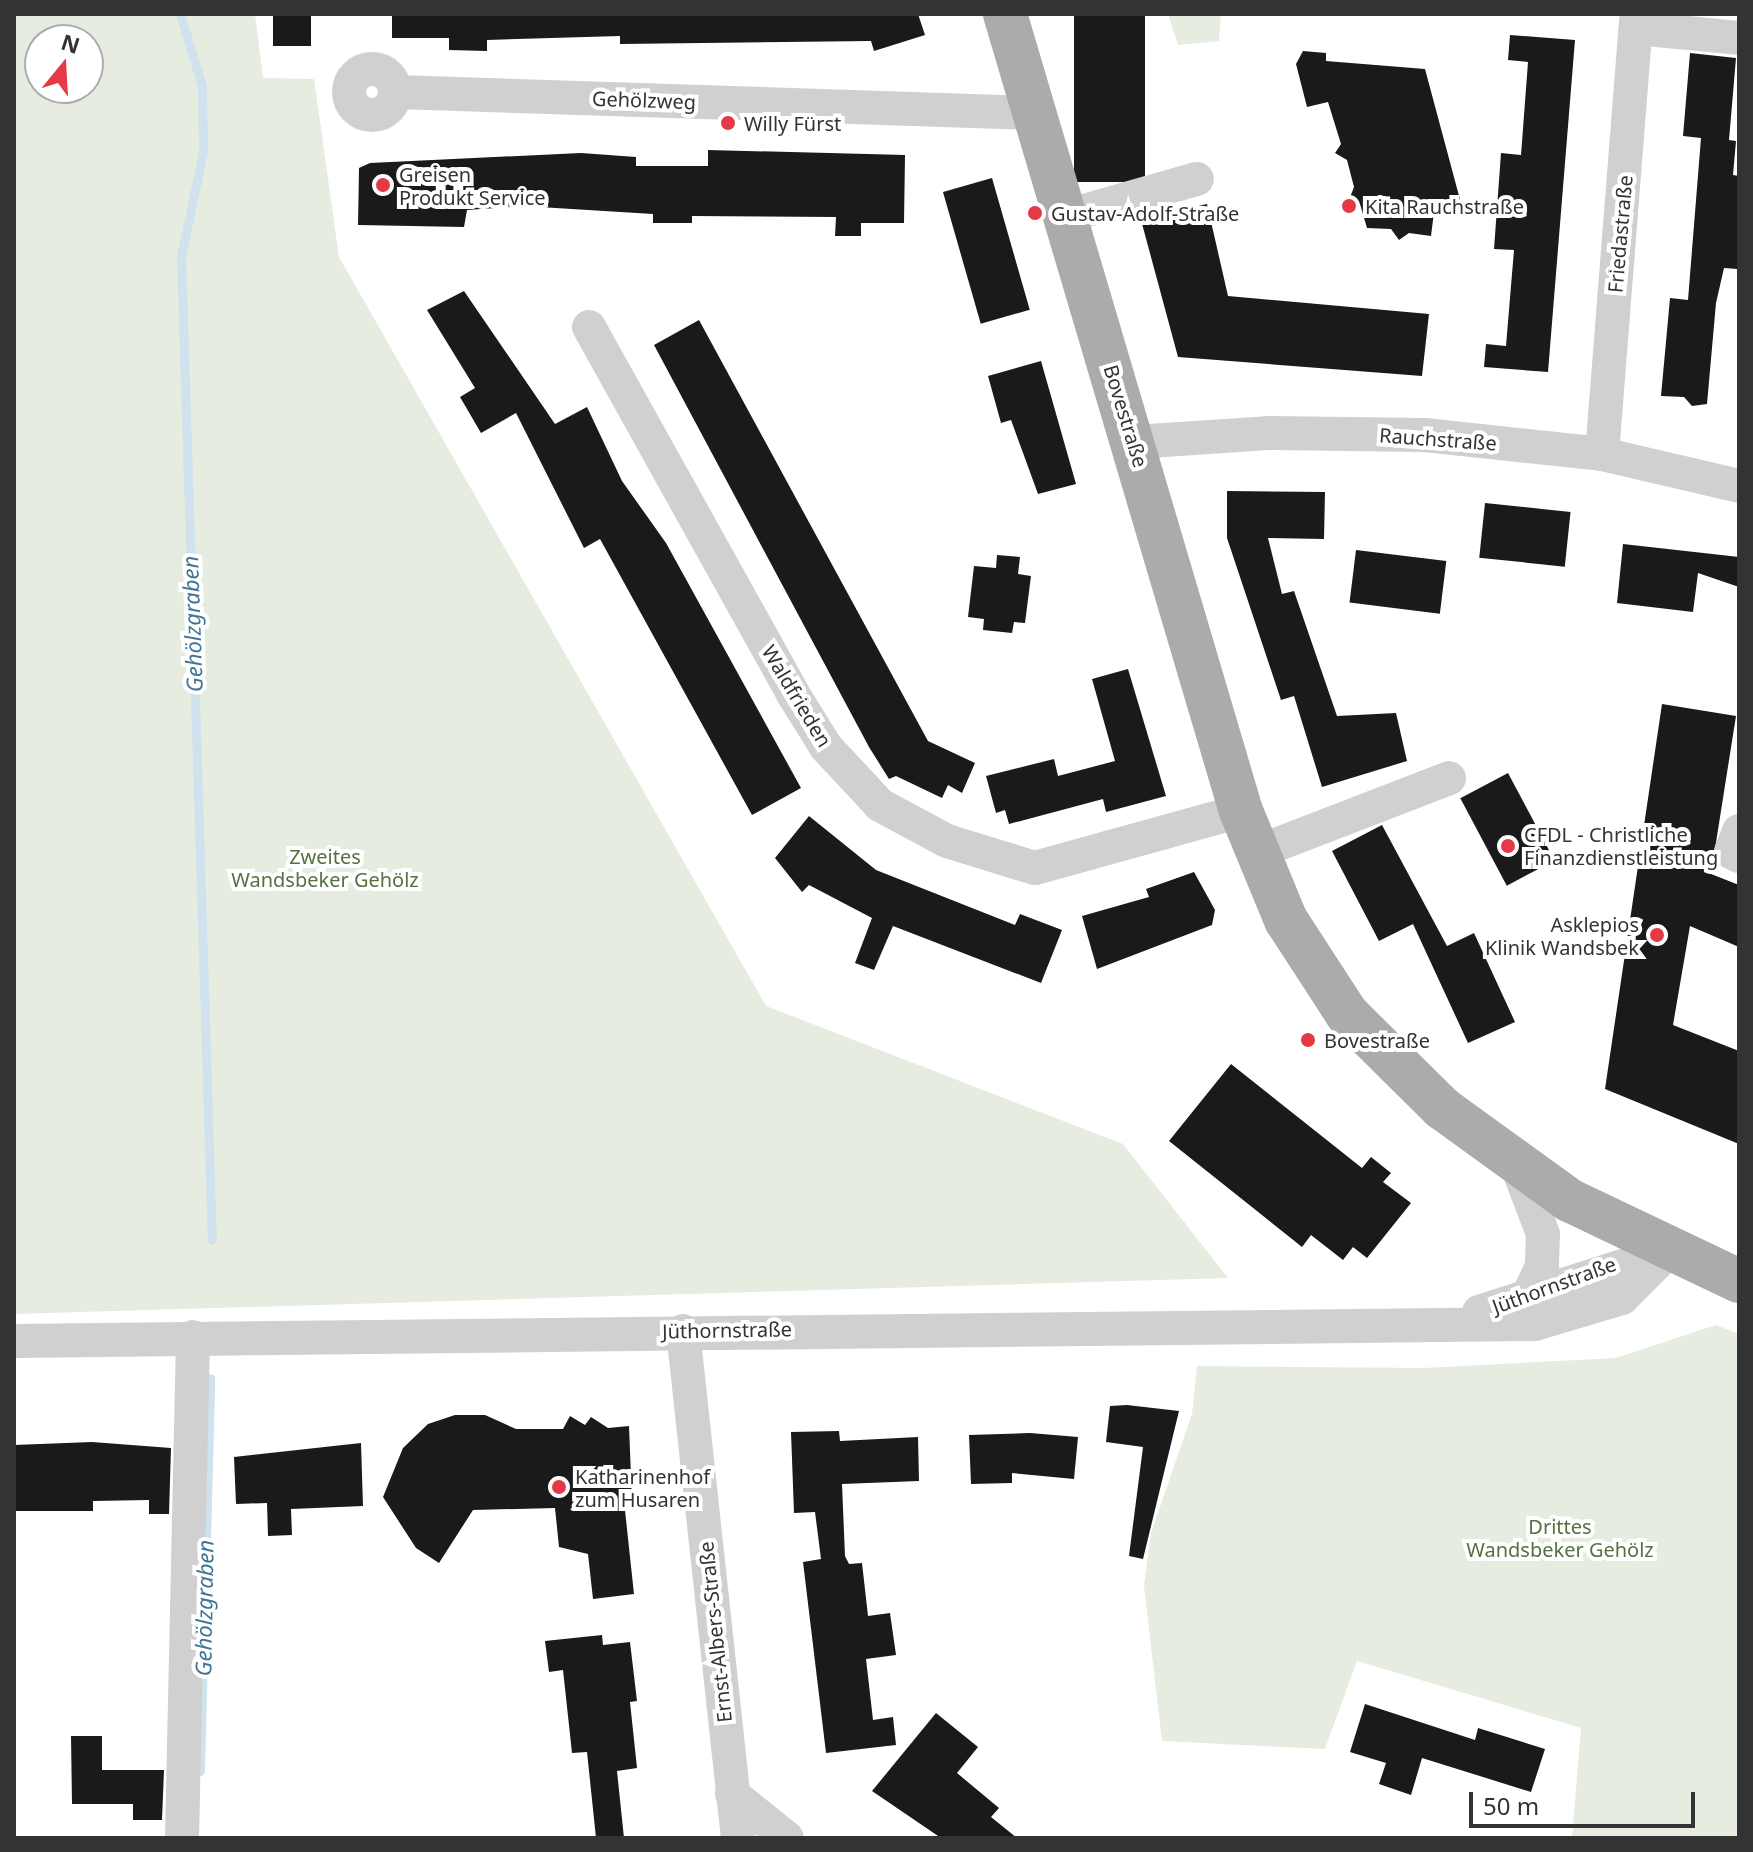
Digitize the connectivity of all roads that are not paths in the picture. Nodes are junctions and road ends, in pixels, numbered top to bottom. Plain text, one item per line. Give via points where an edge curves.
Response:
1 (1005, 14) edge
2 (1637, 21) edge
3 (1739, 38) edge
4 (396, 92) dead end
5 (1035, 113) junction
6 (1197, 179) dead end
7 (1066, 216) junction
8 (589, 327) dead end
9 (1134, 442) junction
10 (1602, 454) junction
11 (1739, 486) edge
12 (1449, 778) dead end
13 (1241, 811) junction
14 (1739, 831) edge
15 (1255, 853) junction
16 (1739, 856) edge
17 (1518, 1168) junction
18 (1669, 1251) junction
19 (1739, 1281) edge
20 (1527, 1298) junction
21 (1440, 1320) junction
22 (683, 1331) junction
23 (193, 1337) junction
24 (14, 1341) edge
25 (732, 1794) junction
26 (182, 1838) edge
27 (738, 1838) edge
28 (787, 1838) edge

1 - 5 main road, Bovestraße
2 - 3 street
2 - 10 street, Friedastraße
4 - 5 street, Gehölzweg
5 - 7 main road, Bovestraße
6 - 7 street
7 - 9 main road, Bovestraße
8 - 13 street, Waldfrieden via 793,694 826,747 880,805 947,841 1035,868
9 - 10 street, Rauchstraße via 1268,433 1425,435
9 - 13 main road, Bovestraße
10 - 11 street, Rauchstraße
12 - 15 street
13 - 15 main road, Bovestraße
14 - 16 street via 1731,852
15 - 17 main road, Bovestraße via 1286,920 1347,1014 1442,1108
17 - 18 main road, Bovestraße
17 - 20 street via 1543,1234 1542,1266
18 - 19 main road
18 - 20 street, Jüthornstraße via 1626,1259
18 - 21 street, Jüthornstraße via 1633,1291 1598,1310 1535,1324
20 - 21 street, Jüthornstraße
21 - 22 street, Jüthornstraße
22 - 23 street, Jüthornstraße
22 - 25 street, Ernst-Albers-Straße
23 - 24 street, Jüthornstraße
23 - 26 street
25 - 27 street, Ernst-Albers-Straße
25 - 28 street

